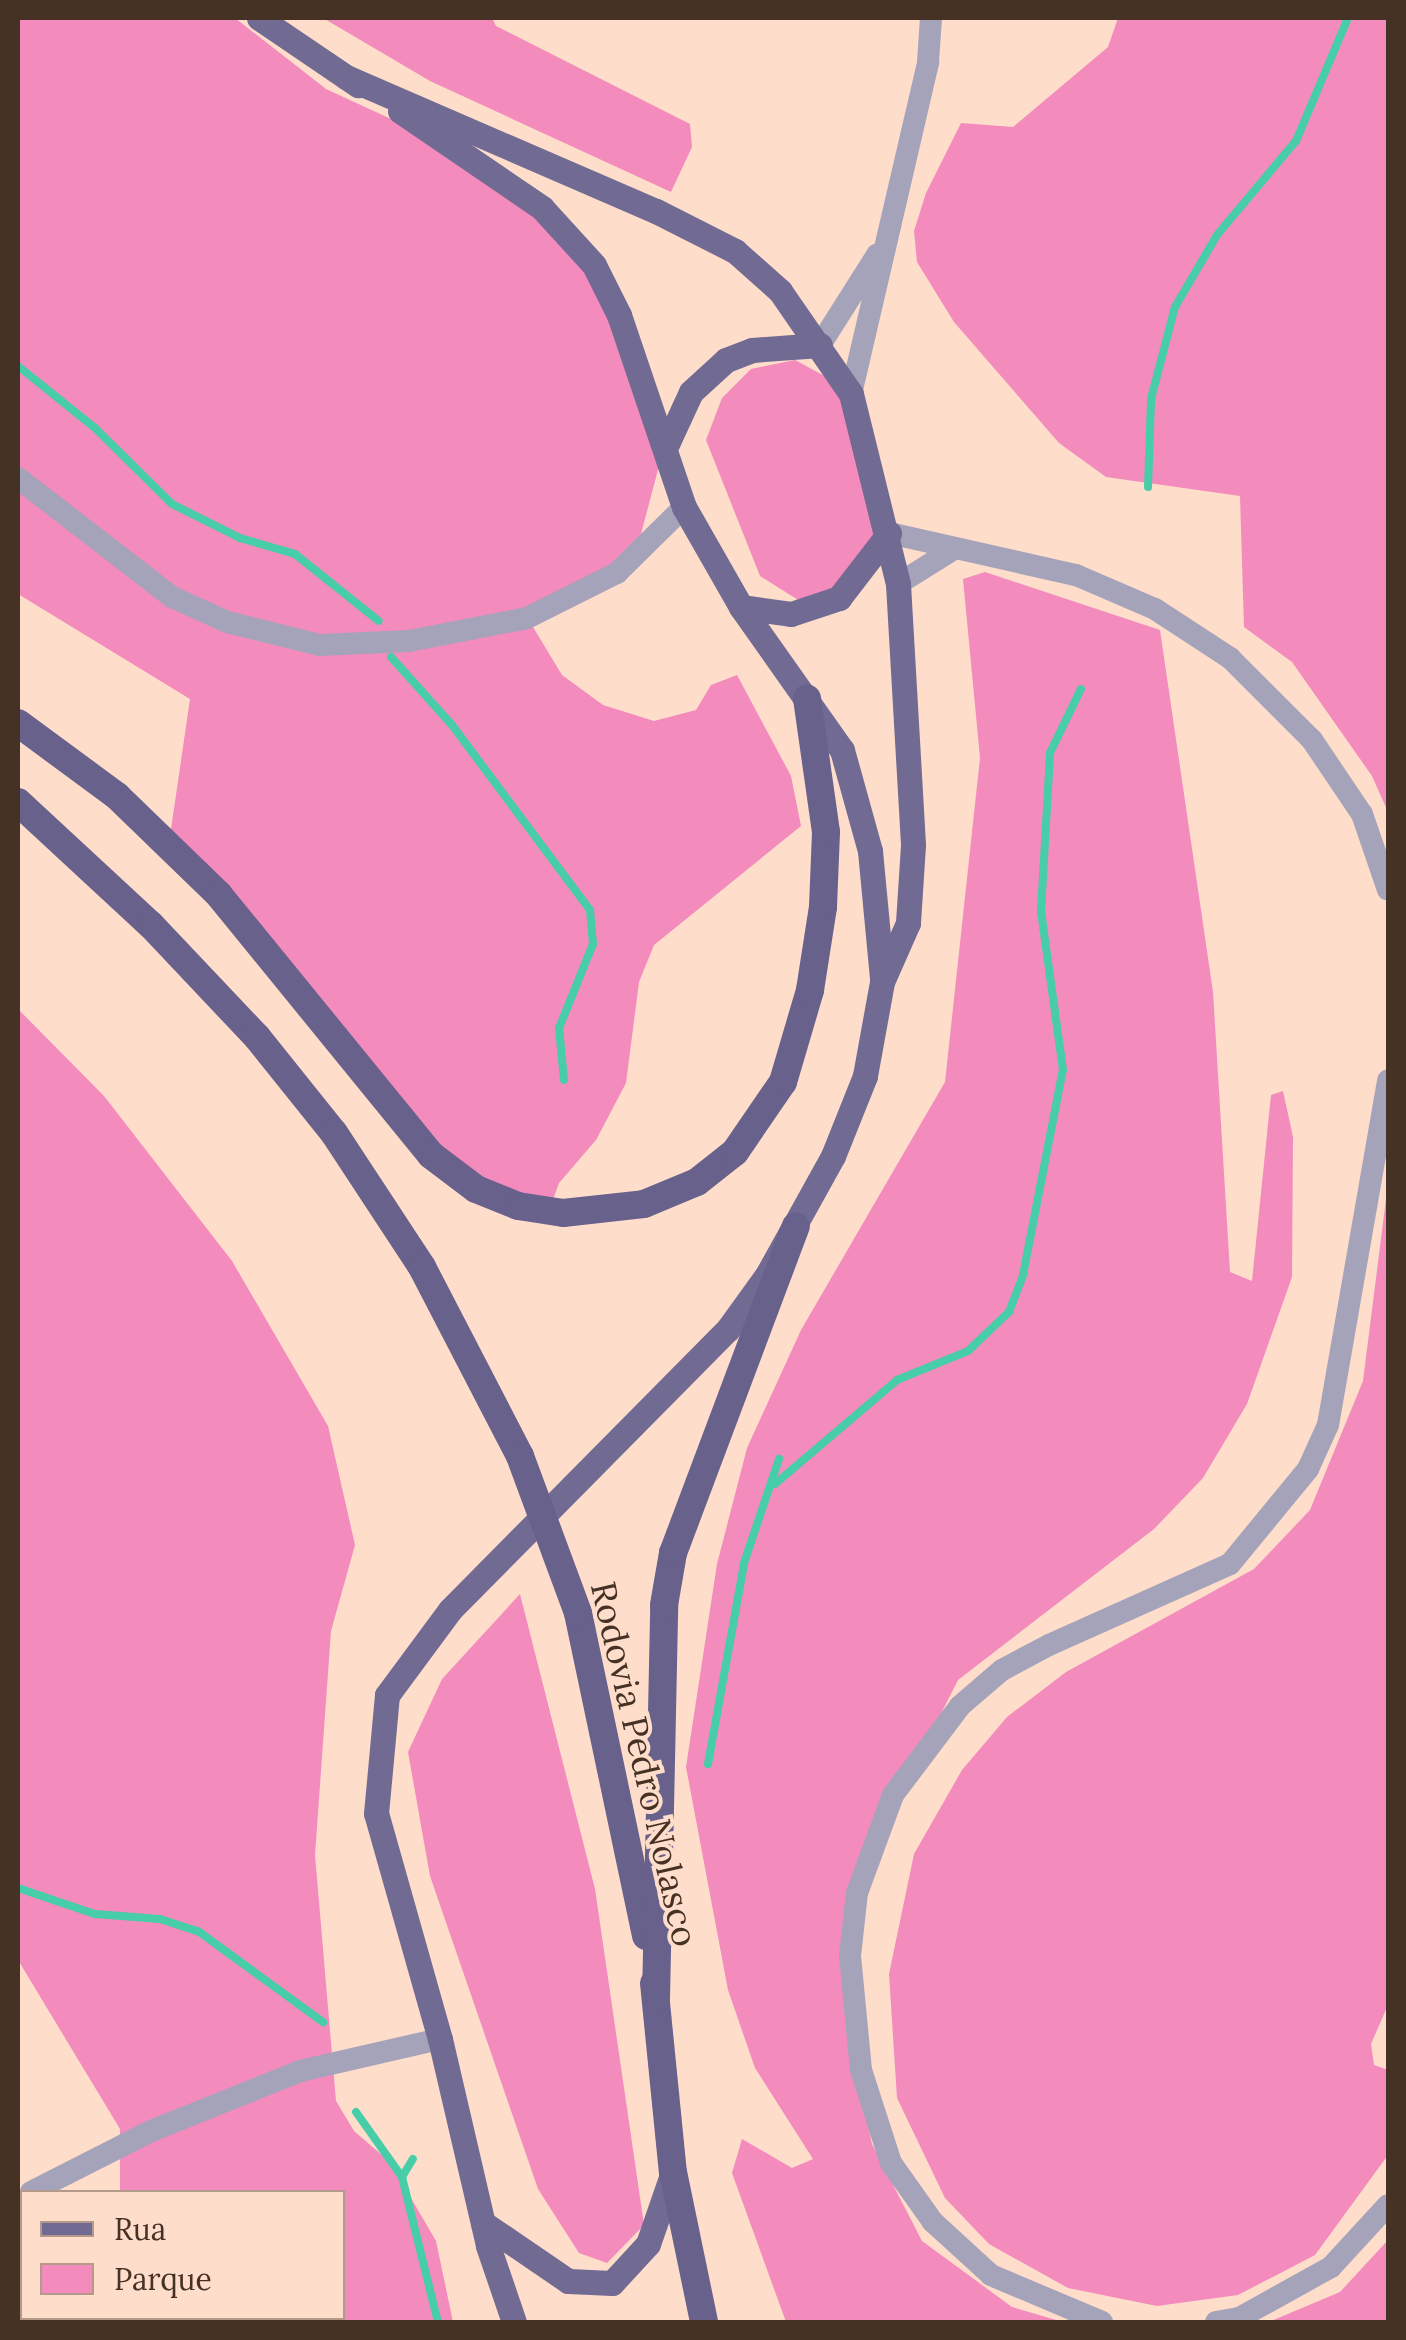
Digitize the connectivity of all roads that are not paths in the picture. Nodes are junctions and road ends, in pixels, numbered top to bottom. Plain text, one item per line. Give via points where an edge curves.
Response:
1 (259, 18) edge
2 (930, 18) edge
3 (346, 78) junction
4 (879, 252) junction
5 (820, 345) junction
6 (851, 394) junction
7 (667, 444) junction
8 (18, 478) edge
9 (684, 507) junction
10 (889, 533) junction
11 (954, 548) junction
12 (898, 584) junction
13 (741, 607) junction
14 (807, 698) junction
15 (18, 723) edge
16 (18, 802) edge
17 (1388, 890) edge
18 (882, 982) junction
19 (1388, 1080) edge
20 (796, 1226) junction
21 (656, 1999) junction
22 (440, 2039) junction
23 (673, 2172) junction
24 (35, 2190) edge
25 (1388, 2204) edge
26 (483, 2223) junction
27 (514, 2322) edge
28 (704, 2322) edge
29 (1102, 2322) edge
30 (1216, 2322) edge

1 - 3 main road
2 - 4 street via 928,62
3 - 5 main road via 572,170 735,251 780,290
3 - 7 main road via 498,172 594,265
4 - 5 street
4 - 6 street via 864,362
5 - 6 main road
5 - 7 main road via 752,350 726,360 691,392
6 - 10 main road
7 - 9 main road
8 - 9 street via 172,598 228,622 320,645 409,641 527,618 617,573
9 - 13 main road
10 - 11 street
10 - 12 main road
10 - 13 main road via 840,598 791,614
11 - 12 street
11 - 17 street via 1076,575 1155,609 1230,658 1322,755 1362,814
12 - 18 main road via 912,846 908,923
13 - 14 main road
14 - 15 highway via 826,832 823,907 810,990 783,1082 735,1152 697,1182 606,1212 518,1206 476,1189 431,1155 219,896 117,796
14 - 18 main road via 842,750 858,799
16 - 21 highway, Rodovia Pedro Nolasco, bridge via 151,924 257,1037 334,1134 422,1267 520,1456 578,1612 633,1857
18 - 20 main road via 865,1076
19 - 29 street via 1328,1425 1308,1469 1230,1564 1049,1644 1002,1670 960,1706 893,1795 858,1894 850,1956 861,2070 892,2163 933,2222 991,2275
20 - 21 highway via 673,1554 664,1605
20 - 22 main road via 728,1329 450,1610 387,1695 376,1813
21 - 23 highway, Rodovia Pedro Nolasco
22 - 24 street via 300,2071 150,2131
22 - 26 main road
23 - 26 main road via 648,2244 612,2283 568,2281
23 - 28 highway, Rodovia Pedro Nolasco
25 - 30 street via 1331,2267 1239,2318
26 - 27 main road

